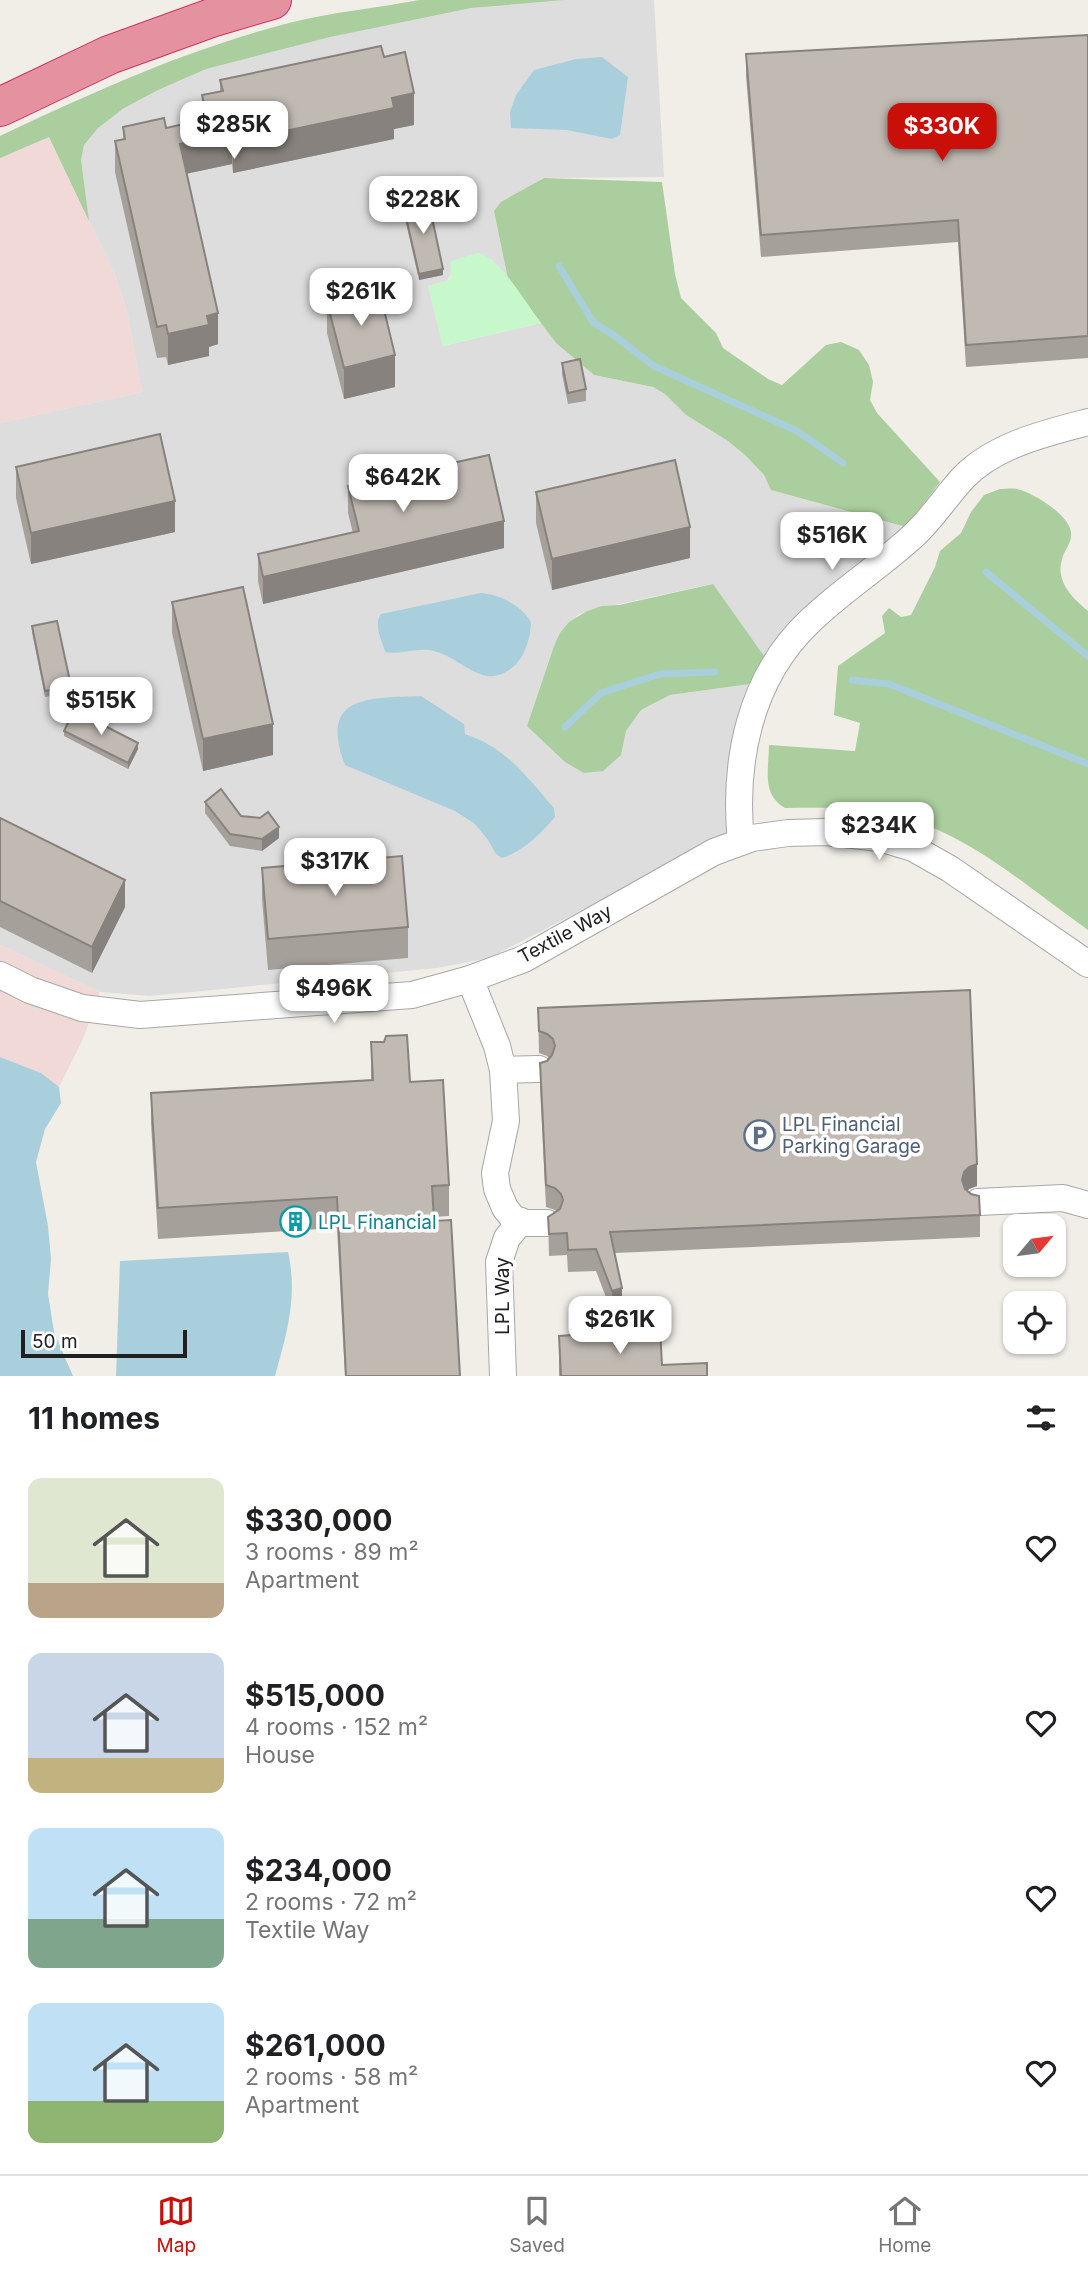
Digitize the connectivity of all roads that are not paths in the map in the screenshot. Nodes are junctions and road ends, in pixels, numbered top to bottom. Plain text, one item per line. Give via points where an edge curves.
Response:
1 (272, 0) edge
2 (0, 107) edge
3 (1088, 422) edge
4 (741, 842) junction
5 (1088, 964) edge
6 (0, 975) edge
7 (470, 979) junction
8 (539, 1069) edge
9 (503, 1070) junction
10 (978, 1202) edge
11 (1088, 1205) edge
12 (521, 1222) junction
13 (547, 1223) edge
14 (503, 1376) edge

1 - 2 highway via 110,55
3 - 4 street via 1026,441 977,464 931,519 808,622 763,685 751,717 740,775
4 - 5 street, Textile Way via 826,832 880,838 912,848
4 - 7 street, Textile Way via 714,852 524,959
6 - 7 street, Textile Way via 82,1008 140,1015 412,995
7 - 9 street
8 - 9 street
9 - 12 street via 506,1121 495,1173 505,1208
10 - 11 street via 1063,1198
12 - 13 street
12 - 14 street, LPL Way via 507,1237 499,1262

